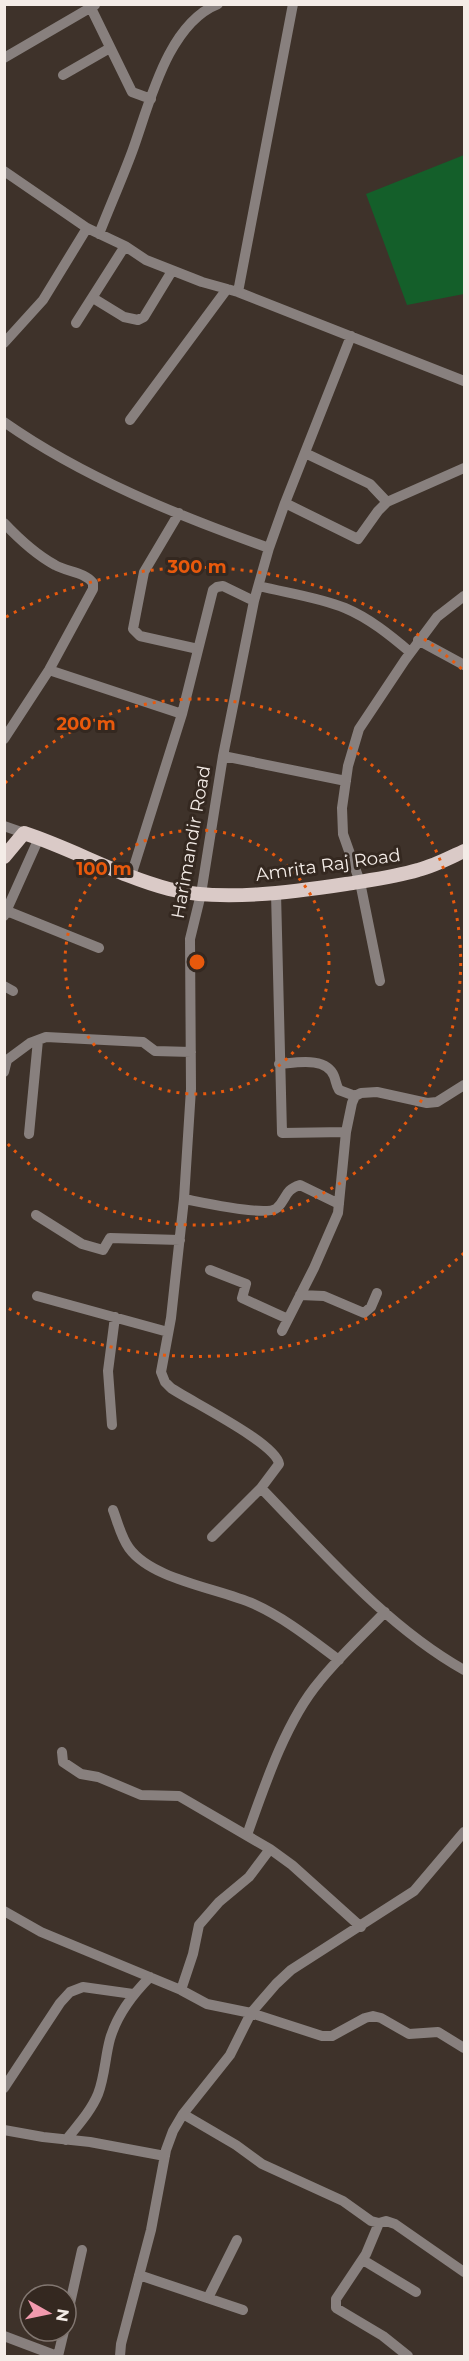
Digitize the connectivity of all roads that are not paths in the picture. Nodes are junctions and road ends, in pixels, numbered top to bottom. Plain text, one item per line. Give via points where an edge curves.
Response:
1 (218, 4) edge
2 (294, 4) edge
3 (92, 5) edge
4 (110, 48) junction
5 (4, 58) edge
6 (63, 75) dead end
7 (151, 99) junction
8 (4, 171) edge
9 (87, 228) junction
10 (99, 234) junction
11 (125, 246) junction
12 (172, 271) junction
13 (232, 291) junction
14 (93, 298) junction
15 (76, 323) dead end
16 (351, 336) junction
17 (4, 343) edge
18 (465, 381) edge
19 (130, 420) dead end
20 (4, 422) edge
21 (305, 453) junction
22 (465, 468) edge
23 (387, 502) junction
24 (285, 503) junction
25 (179, 513) junction
26 (4, 523) edge
27 (269, 548) junction
28 (259, 586) junction
29 (465, 596) edge
30 (254, 602) junction
31 (418, 640) junction
32 (198, 649) junction
33 (410, 652) junction
34 (465, 665) edge
35 (49, 670) junction
36 (182, 714) junction
37 (4, 739) edge
38 (223, 756) junction
39 (346, 782) junction
40 (4, 826) edge
41 (24, 833) junction
42 (39, 838) junction
43 (465, 852) edge
44 (4, 857) edge
45 (131, 876) junction
46 (360, 882) junction
47 (276, 893) junction
48 (201, 894) junction
49 (6, 914) edge
50 (99, 948) dead end
51 (380, 981) dead end
52 (38, 1040) junction
53 (190, 1052) junction
54 (279, 1064) junction
55 (4, 1072) edge
56 (465, 1085) edge
57 (355, 1096) junction
58 (346, 1131) junction
59 (28, 1134) dead end
60 (184, 1199) junction
61 (339, 1204) junction
62 (36, 1215) dead end
63 (180, 1240) junction
64 (210, 1270) dead end
65 (377, 1293) dead end
66 (300, 1295) junction
67 (37, 1296) dead end
68 (114, 1317) junction
69 (288, 1319) junction
70 (282, 1331) dead end
71 (168, 1332) junction
72 (112, 1425) dead end
73 (261, 1488) junction
74 (113, 1510) dead end
75 (212, 1537) dead end
76 (385, 1612) junction
77 (339, 1660) junction
78 (465, 1670) edge
79 (62, 1752) dead end
80 (464, 1833) edge
81 (247, 1835) junction
82 (270, 1849) junction
83 (4, 1911) edge
84 (361, 1927) junction
85 (150, 1977) junction
86 (181, 1990) junction
87 (133, 1994) junction
88 (251, 2013) junction
89 (465, 2048) edge
90 (4, 2088) edge
91 (183, 2114) junction
92 (4, 2130) edge
93 (66, 2140) junction
94 (165, 2156) junction
95 (379, 2223) junction
96 (237, 2240) dead end
97 (82, 2250) dead end
98 (363, 2260) junction
99 (465, 2272) edge
100 (140, 2275) junction
101 (75, 2283) edge
102 (416, 2292) dead end
103 (208, 2298) junction
104 (243, 2310) dead end
105 (4, 2336) edge
106 (57, 2356) edge
107 (120, 2356) edge
108 (408, 2356) edge

1 - 7 street via 185,29 166,59
2 - 13 street
3 - 4 street
3 - 5 street
4 - 6 street
4 - 7 street via 132,92
7 - 10 street
8 - 9 street
9 - 10 street
9 - 17 street via 43,300
10 - 11 street
11 - 12 street
11 - 14 street
12 - 13 street
12 - 14 street via 144,317 138,320 124,317
13 - 16 street
13 - 19 street
14 - 15 street
16 - 18 street
16 - 21 street, Harimandir Road
20 - 25 street via 105,480
21 - 23 street via 370,484
21 - 24 street, Harimandir Road
22 - 23 street
23 - 24 street via 358,540
24 - 27 street, Harimandir Road
25 - 27 street
25 - 32 street via 144,572 133,629 140,636
26 - 35 street via 40,557 93,583
27 - 28 street, Harimandir Road
28 - 30 street, Harimandir Road
28 - 33 street via 345,608 374,624
29 - 31 street via 437,617
30 - 32 street via 230,588 217,586
30 - 38 street, Harimandir Road
31 - 33 street
31 - 34 street
32 - 36 street
33 - 39 street via 359,729
35 - 36 street
35 - 37 street
36 - 45 street
38 - 39 street
38 - 48 street, Harimandir Road
39 - 46 street via 343,834
40 - 41 street
41 - 42 main road, Amrita Raj Road
41 - 44 main road
42 - 45 main road, Amrita Raj Road
42 - 49 street
43 - 46 main road, Amrita Raj Road via 417,871
45 - 48 main road, Amrita Raj Road
46 - 47 main road, Amrita Raj Road
46 - 51 street
47 - 48 main road, Amrita Raj Road
47 - 54 street
48 - 53 street, Harimandir Road via 190,939
49 - 50 street
52 - 53 street via 110,1039 143,1042 155,1051
52 - 55 street via 7,1060
52 - 59 street
53 - 60 street, Harimandir Road
54 - 57 street via 317,1063 327,1067 339,1090
54 - 58 street via 282,1132
56 - 57 street via 437,1102 427,1103 368,1091
57 - 58 street
58 - 61 street
60 - 61 street via 269,1211 278,1208 291,1188 300,1185
60 - 63 street, Harimandir Road
61 - 66 street
62 - 63 street via 82,1244 103,1251 110,1238
63 - 71 street, Harimandir Road
64 - 69 street via 246,1284 242,1298
65 - 66 street via 363,1313 324,1296
66 - 69 street
67 - 68 street
68 - 71 street
68 - 72 street via 108,1371
69 - 70 street
71 - 73 street, Harimandir Road via 162,1372 165,1382 230,1422 278,1459 278,1468
73 - 75 street
73 - 76 street
74 - 77 street via 129,1548 150,1567 256,1605
76 - 77 street
76 - 78 street
77 - 81 street via 317,1683 294,1722
79 - 81 street via 63,1762 81,1774 141,1795 179,1796
80 - 84 street via 414,1891
81 - 82 street
82 - 84 street
82 - 86 street via 249,1877 199,1925
83 - 85 street via 41,1932
84 - 88 street via 291,1970
85 - 86 street
85 - 87 street
86 - 88 street via 207,2004
87 - 90 street via 83,1987 70,1992
87 - 93 street via 110,2038 96,2099
88 - 89 street via 322,2036 332,2036 373,2016 409,2034 438,2032
88 - 91 street via 230,2055
91 - 94 street
91 - 95 street via 262,2164 343,2201 371,2222
92 - 93 street
93 - 94 street
94 - 100 street
95 - 98 street
95 - 99 street via 395,2224
96 - 103 street
97 - 101 street
98 - 102 street
98 - 108 street via 336,2299 336,2308
100 - 103 street
100 - 107 street
103 - 104 street
105 - 106 street

